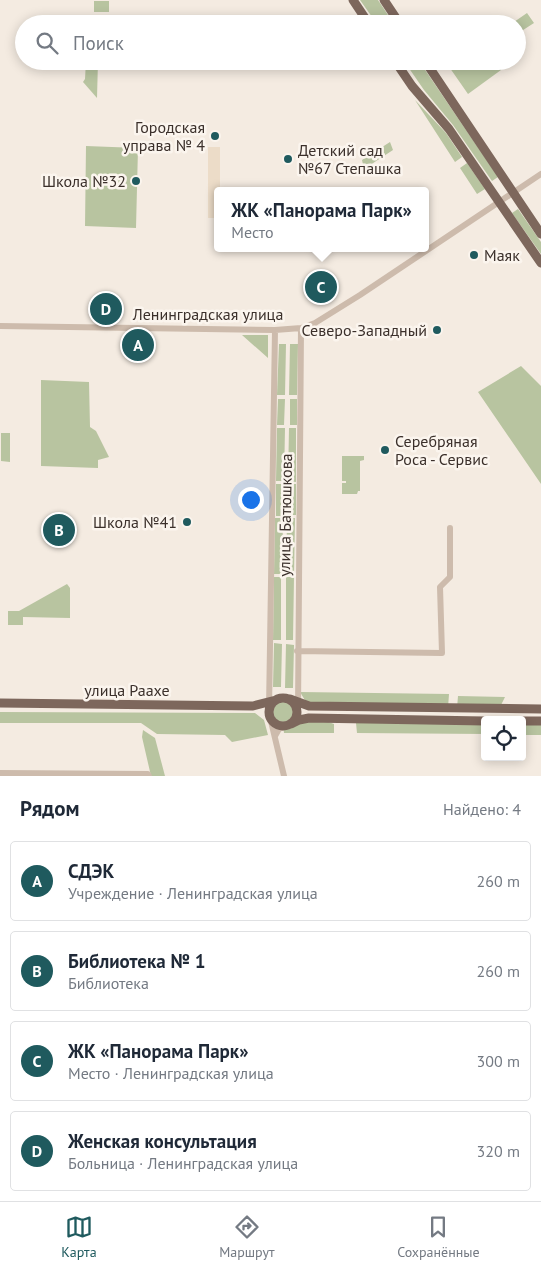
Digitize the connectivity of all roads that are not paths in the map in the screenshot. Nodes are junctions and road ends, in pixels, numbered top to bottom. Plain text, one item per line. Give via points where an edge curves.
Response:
1 (354, 0) edge
2 (384, 0) edge
3 (363, 15) edge
4 (394, 15) edge
5 (401, 70) edge
6 (431, 70) edge
7 (541, 174) edge
8 (513, 192) junction
9 (499, 202) junction
10 (541, 234) edge
11 (429, 249) edge
12 (424, 252) edge
13 (541, 263) edge
14 (0, 326) edge
15 (301, 328) junction
16 (275, 330) junction
17 (450, 528) dead end
18 (297, 651) junction
19 (0, 703) edge
20 (295, 704) junction
21 (253, 706) junction
22 (271, 707) junction
23 (541, 709) edge
24 (481, 721) edge
25 (526, 721) edge
26 (541, 721) edge
27 (288, 725) junction
28 (275, 736) junction
29 (0, 773) edge
30 (149, 776) edge
31 (284, 776) edge

1 - 3 main road
2 - 4 main road
5 - 9 main road via 449,129
6 - 8 main road
7 - 8 street, Ленинградская улица
8 - 9 street, Ленинградская улица
8 - 10 main road
9 - 11 street, Ленинградская улица
9 - 13 main road
12 - 15 street, Ленинградская улица via 315,323
14 - 16 street, Ленинградская улица
15 - 16 street, Ленинградская улица
15 - 18 street, улица Батюшкова
16 - 22 street, улица Батюшкова
17 - 18 street via 450,578 440,587 442,653
18 - 20 street, улица Батюшкова
19 - 21 main road, улица Раахе
20 - 22 main road via 281,698
20 - 23 main road
20 - 27 main road via 296,718
21 - 22 main road, улица Раахе
21 - 22 main road
22 - 27 main road via 276,724
22 - 28 street, улица Батюшкова
24 - 27 main road via 309,718
25 - 26 main road
27 - 28 street via 279,729
28 - 31 street, улица Батюшкова
29 - 30 street

